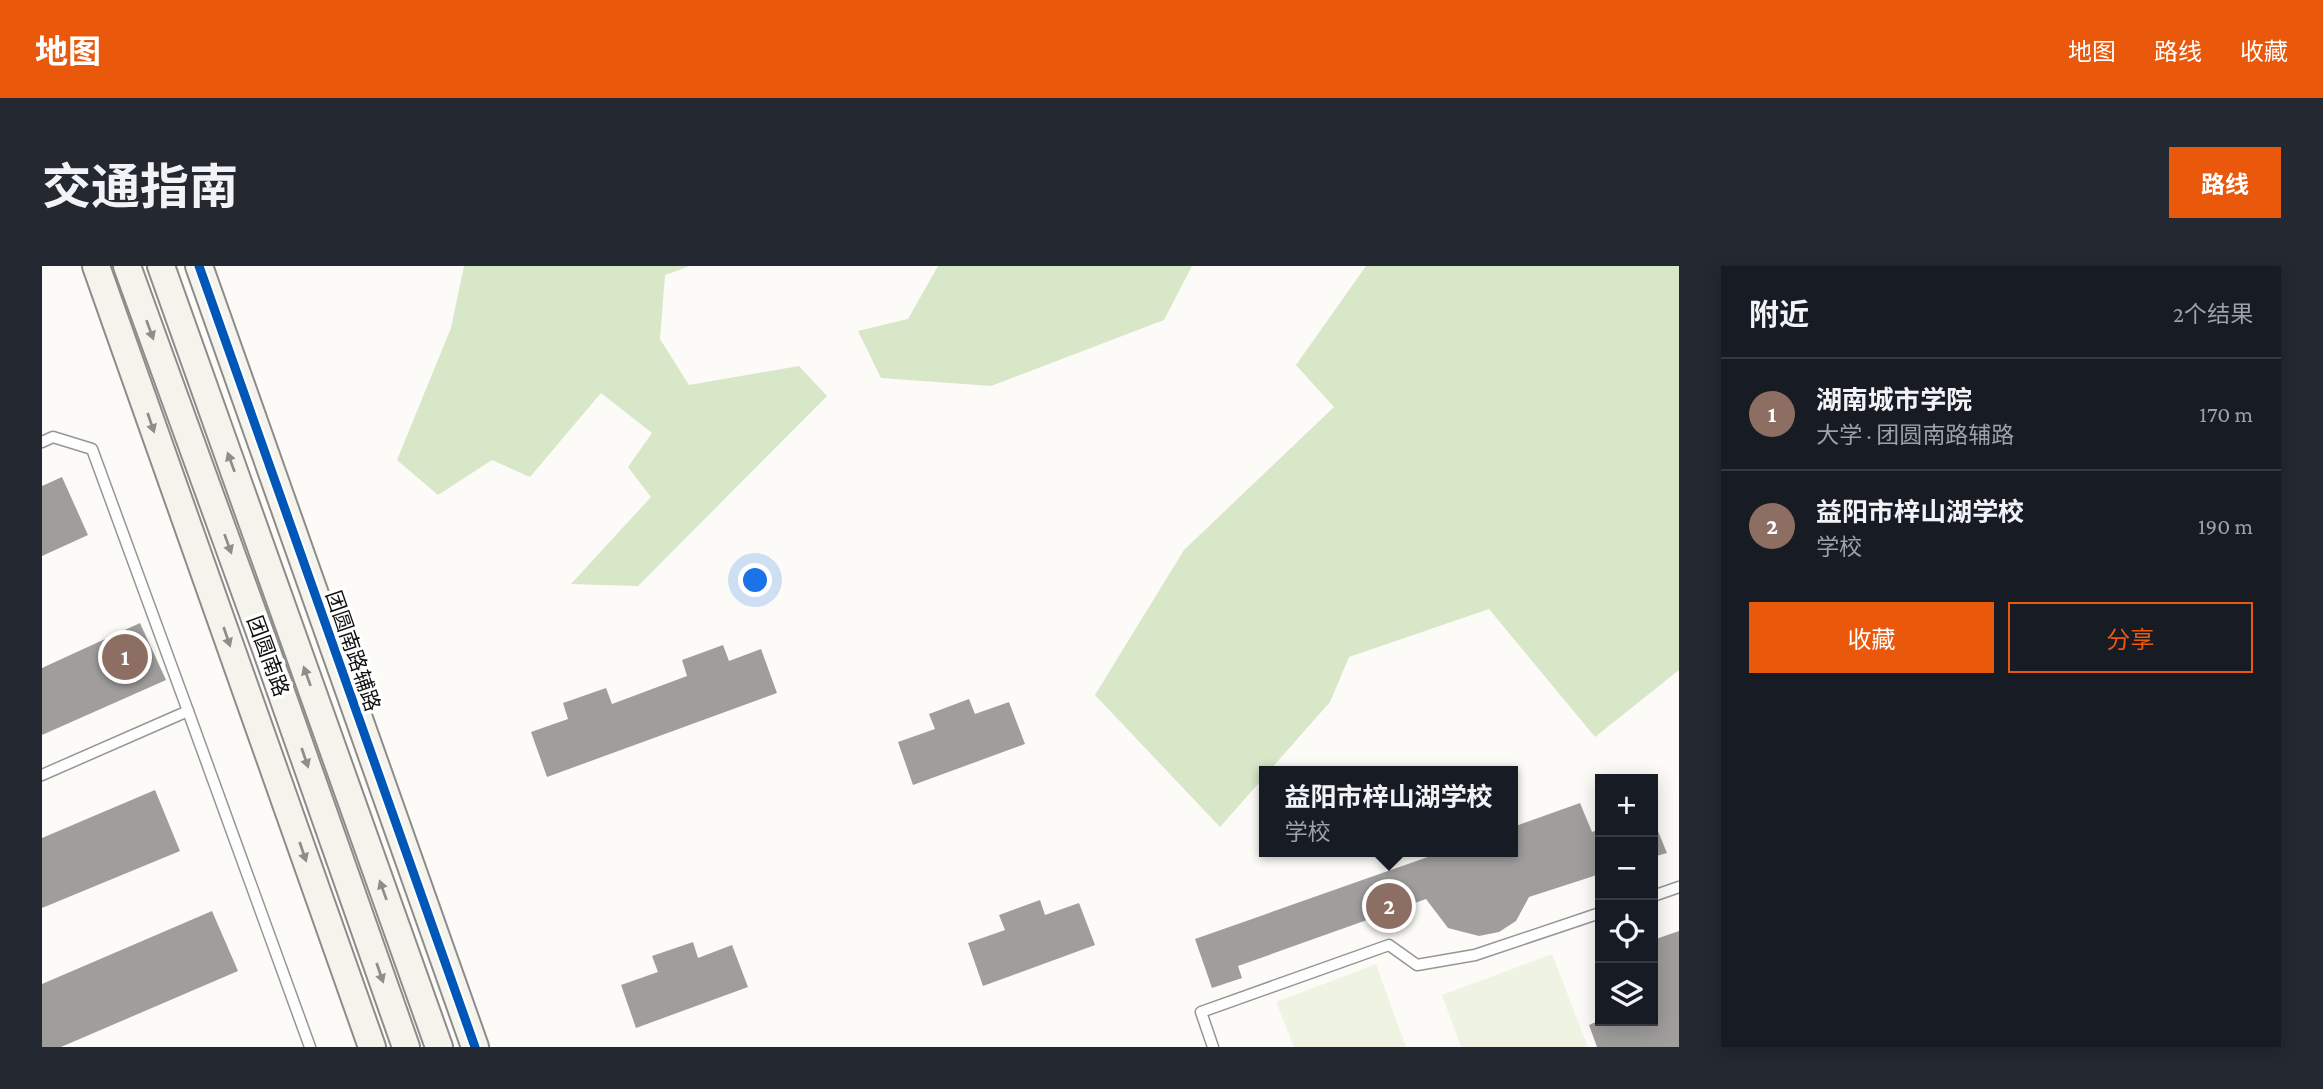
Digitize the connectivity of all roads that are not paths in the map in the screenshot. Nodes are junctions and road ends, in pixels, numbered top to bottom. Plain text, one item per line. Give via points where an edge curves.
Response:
1 (96, 266) edge
2 (127, 266) edge
3 (161, 266) edge
4 (199, 266) edge
5 (42, 442) edge
6 (188, 711) junction
7 (42, 775) edge
8 (1679, 887) edge
9 (1658, 894) edge
10 (1595, 915) edge
11 (310, 1047) edge
12 (372, 1047) edge
13 (406, 1047) edge
14 (439, 1047) edge
15 (475, 1047) edge
16 (1213, 1047) edge

1 -> 12 street
2 -> 13 street, 团圆南路
14 -> 3 street, 团圆南路
4 - 15 street, 团圆南路辅路
5 - 6 lane via 53,437 92,449
6 - 7 lane
6 - 11 lane
8 - 9 lane
10 - 16 lane via 1475,955 1417,965 1389,945 1201,1012

